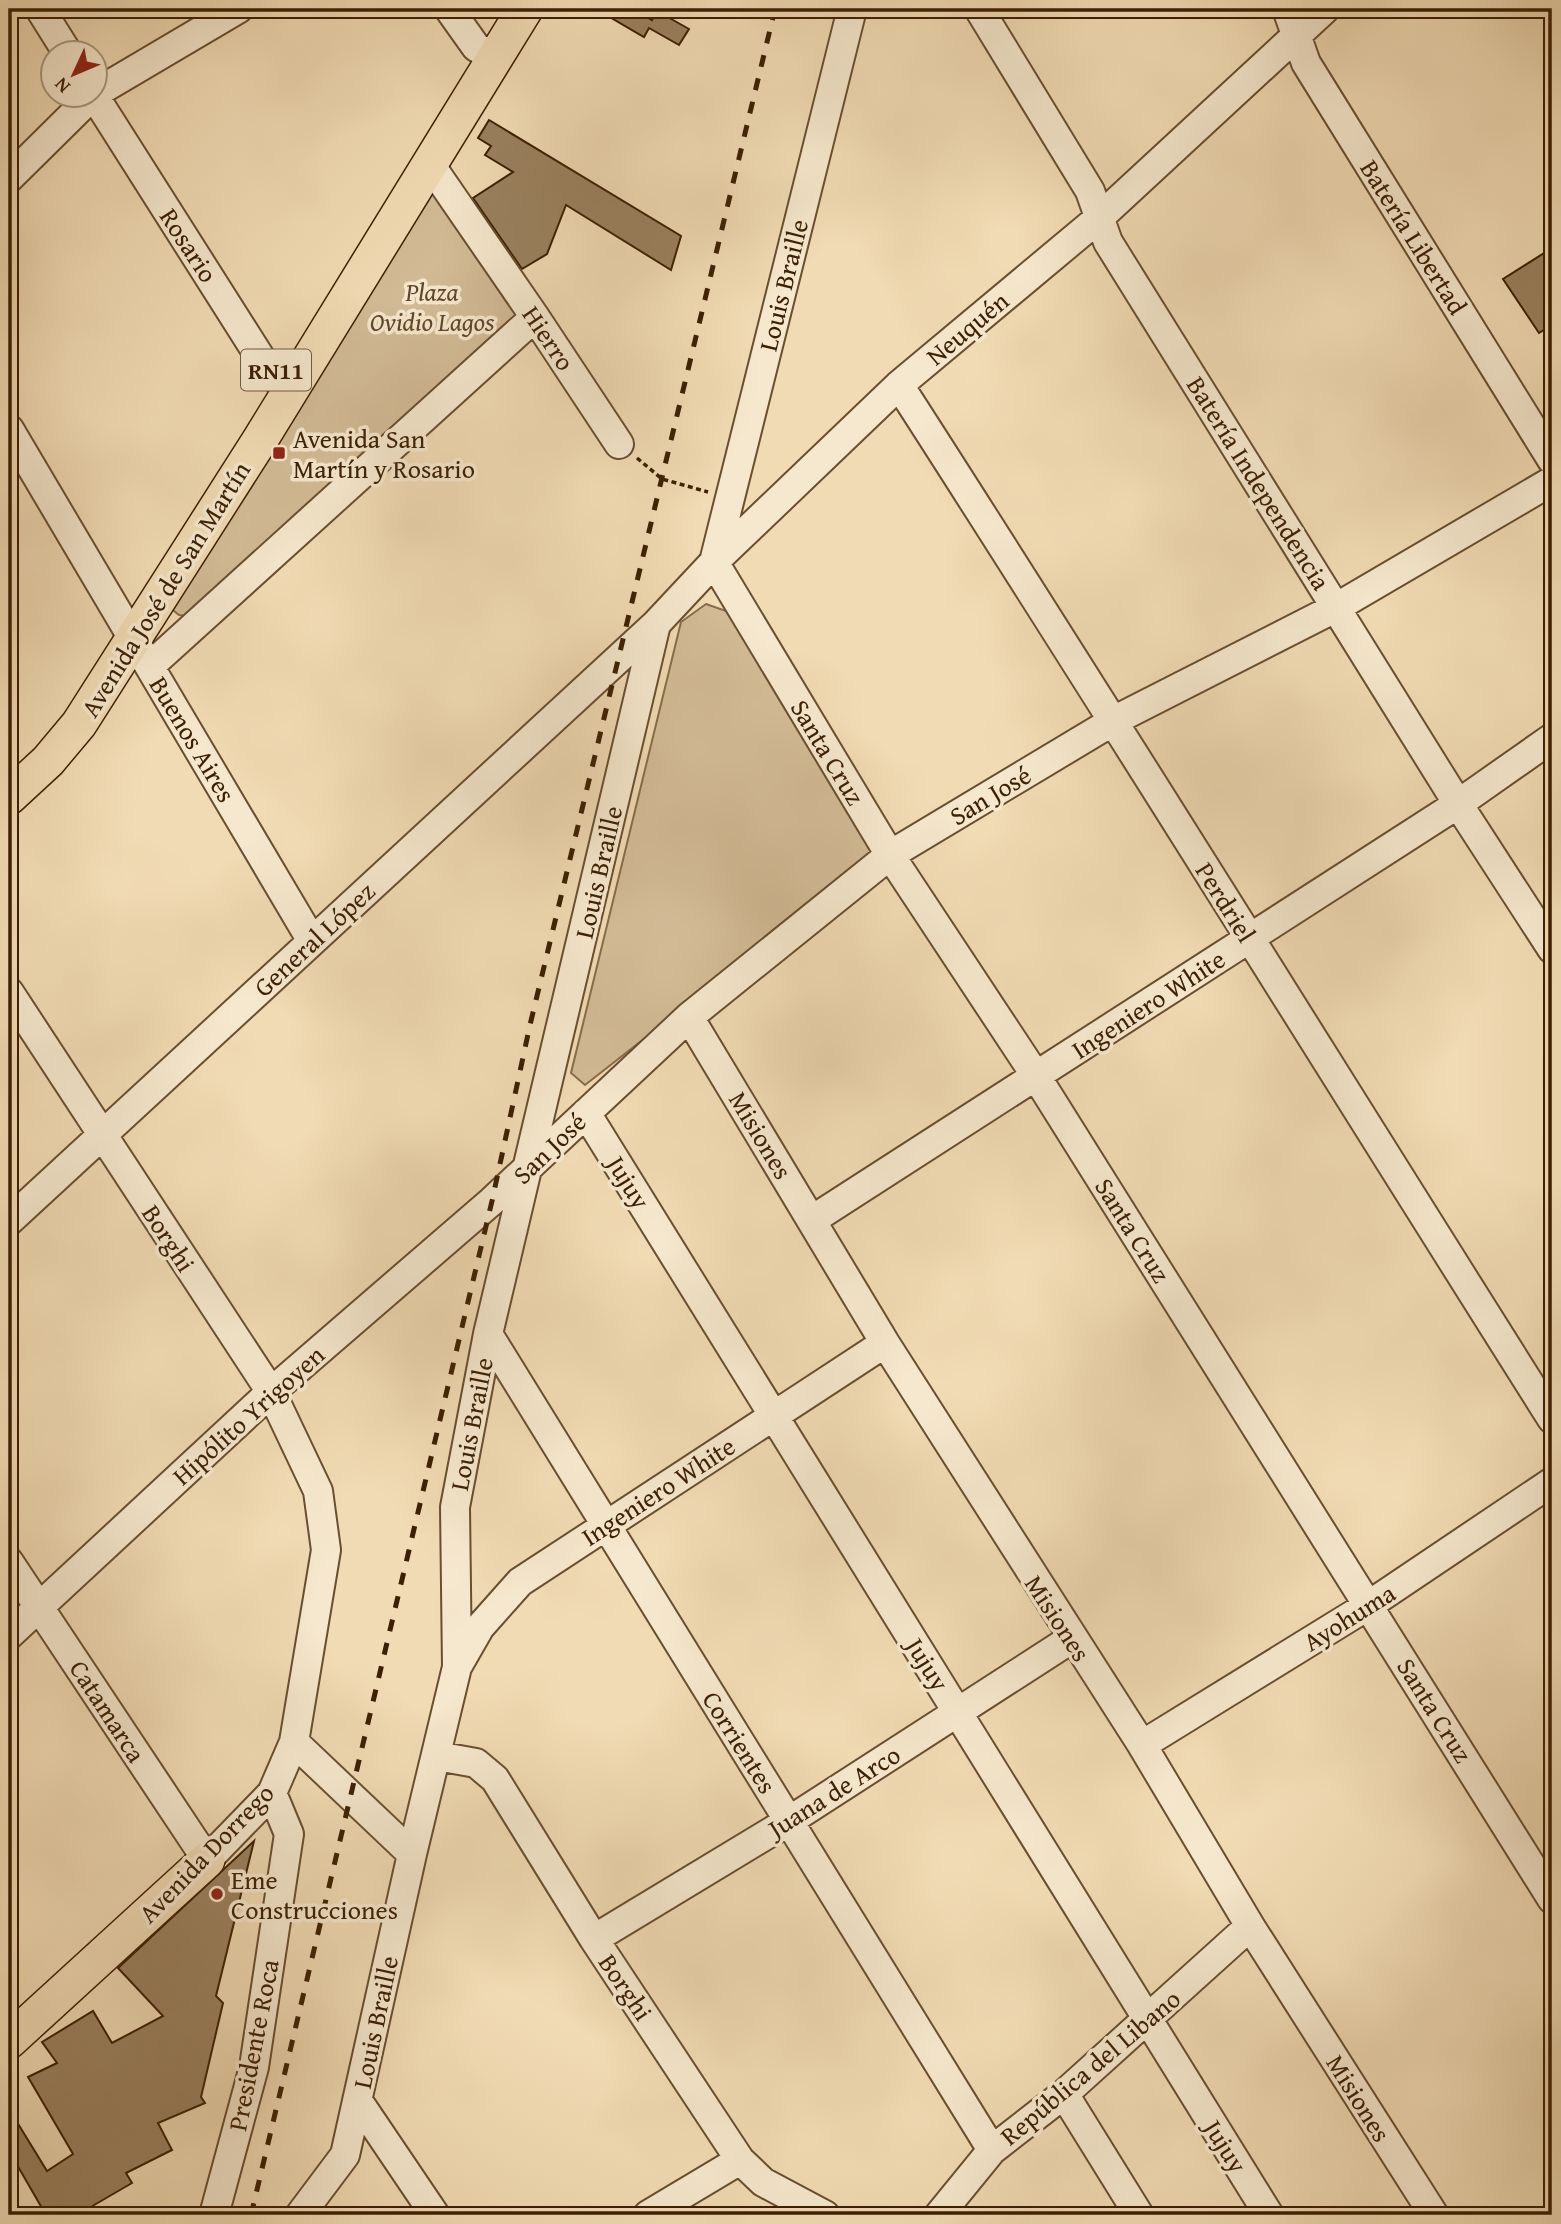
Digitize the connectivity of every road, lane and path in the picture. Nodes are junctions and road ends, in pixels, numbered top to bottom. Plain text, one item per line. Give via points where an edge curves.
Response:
1 (40, 9) edge
2 (238, 9) edge
3 (449, 9) edge
4 (500, 9) edge
5 (525, 9) edge
6 (852, 9) edge
7 (979, 9) edge
8 (1287, 9) edge
9 (1325, 9) edge
10 (1295, 37) junction
11 (58, 38) edge
12 (485, 52) junction
13 (108, 87) edge
14 (81, 108) edge
15 (103, 108) edge
16 (429, 163) junction
17 (9, 178) edge
18 (1099, 218) junction
19 (536, 317) junction
20 (282, 382) junction
21 (899, 385) junction
22 (9, 429) edge
23 (619, 444) joint
24 (1552, 460) edge
25 (1552, 481) edge
26 (730, 499) junction
27 (714, 562) junction
28 (168, 588) junction
29 (1337, 607) junction
30 (203, 618) junction
31 (656, 624) junction
32 (135, 641) junction
33 (619, 658) joint
34 (1115, 720) junction
35 (1552, 738) edge
36 (9, 769) edge
37 (9, 797) edge
38 (1458, 804) junction
39 (890, 855) junction
40 (1249, 940) junction
41 (312, 941) junction
42 (1552, 949) edge
43 (9, 992) edge
44 (690, 1017) junction
45 (1036, 1076) junction
46 (586, 1113) junction
47 (101, 1135) junction
48 (529, 1167) junction
49 (492, 1201) joint
50 (812, 1220) junction
51 (9, 1221) edge
52 (488, 1334) junction
53 (885, 1343) junction
54 (271, 1392) junction
55 (774, 1417) junction
56 (1552, 1419) edge
57 (1552, 1482) edge
58 (318, 1491) joint
59 (605, 1525) junction
60 (9, 1562) edge
61 (1369, 1605) junction
62 (39, 1607) junction
63 (9, 1635) edge
64 (1071, 1639) junction
65 (457, 1667) junction
66 (958, 1713) junction
67 (295, 1742) junction
68 (1142, 1745) junction
69 (437, 1756) junction
70 (272, 1793) junction
71 (789, 1821) junction
72 (412, 1854) junction
73 (206, 1860) junction
74 (1552, 1899) edge
75 (1250, 1926) junction
76 (594, 1939) junction
77 (1148, 2020) junction
78 (9, 2041) edge
79 (1064, 2094) junction
80 (358, 2101) junction
81 (992, 2150) junction
82 (740, 2160) junction
83 (214, 2215) edge
84 (300, 2215) edge
85 (435, 2215) edge
86 (648, 2215) edge
87 (825, 2215) edge
88 (939, 2215) edge
89 (1139, 2215) edge
90 (1269, 2215) edge
91 (1434, 2215) edge

1 - 11 street
2 - 13 street
3 - 12 street
4 - 12 main road, Avenida José de San Martín / RN11
5 - 12 main road, Avenida José de San Martín / RN11
6 - 26 street, Louis Braille
7 - 18 street, Batería Independencia via 1090,191
8 - 10 street, Batería Libertad
9 - 10 street, Neuquén
10 - 18 street, Neuquén
10 - 24 street, Batería Libertad via 1306,63
12 - 16 main road, Avenida José de San Martín / RN11
12 - 20 main road, Avenida José de San Martín / RN11
14 - 17 street
15 - 20 street, Rosario
16 - 19 street, Hierro
16 - 20 main road, Avenida José de San Martín / RN11
18 - 21 street, Neuquén
18 - 29 street, Batería Independencia via 1108,242
19 - 23 street, Hierro
19 - 30 street
20 - 28 main road, Avenida José de San Martín / RN11
20 - 32 main road, Avenida José de San Martín / RN11
21 - 27 street, Neuquén
21 - 34 street, Perdriel
22 - 32 street, Buenos Aires
23 - 26 path via 662,479
25 - 29 street, San José
26 - 27 street, Louis Braille
27 - 31 street, Neuquén
27 - 39 street, Santa Cruz
28 - 30 street via 168,606 179,615
28 - 32 main road, Avenida José de San Martín / RN11
29 - 34 street, San José
29 - 38 street, Batería Independencia
30 - 32 street
31 - 33 street, Neuquén
31 - 48 street, Louis Braille
32 - 36 main road, Avenida José de San Martín / RN11
32 - 37 main road, Avenida José de San Martín / RN11 via 66,742
32 - 41 street, Buenos Aires
33 - 41 street, General López
34 - 39 street, San José
34 - 40 street, Perdriel
35 - 38 street, Ingeniero White
38 - 40 street, Ingeniero White
38 - 42 street, Batería Independencia
39 - 44 street, San José
39 - 45 street, Santa Cruz
40 - 45 street, Ingeniero White
40 - 56 street, Perdriel
41 - 47 street, General López
43 - 47 street, Borghi
44 - 46 street, San José
44 - 50 street, Misiones
45 - 50 street, Ingeniero White
45 - 61 street, Santa Cruz
46 - 48 street, San José
46 - 55 street, Jujuy
47 - 51 street, General López
47 - 54 street, Borghi
48 - 49 street, San José
48 - 52 street, Louis Braille
49 - 54 street, Hipólito Yrigoyen
50 - 53 street, Misiones
52 - 59 street, Corrientes
52 - 65 street, Louis Braille via 455,1507
53 - 55 street, Ingeniero White
53 - 64 street, Misiones
54 - 58 street, Borghi
54 - 62 street, Hipólito Yrigoyen
55 - 59 street, Ingeniero White
55 - 66 street, Jujuy
57 - 61 street, Ayohuma
58 - 67 street, Avenida Dorrego via 326,1550
59 - 65 street, Ingeniero White via 520,1582 480,1627
59 - 71 street, Corrientes
60 - 62 street, Catamarca
61 - 68 street, Ayohuma
61 - 74 street, Santa Cruz
62 - 63 street, Hipólito Yrigoyen
62 - 73 street, Catamarca
64 - 66 street, Juana de Arco
64 - 68 street, Misiones
65 - 69 street, Louis Braille
66 - 71 street, Juana de Arco
66 - 77 street, Jujuy
67 - 70 street, Avenida Dorrego
67 - 72 street
68 - 75 street, Misiones
69 - 72 street, Louis Braille
69 - 76 street, Borghi via 476,1763 495,1779
70 - 73 street, Avenida Dorrego
70 - 83 street, Presidente Roca via 289,1834 254,2067
71 - 76 street, Juana de Arco
71 - 81 street, Corrientes
72 - 80 street, Louis Braille
73 - 78 main road, Avenida Dorrego
75 - 77 street, República del Libano
75 - 91 street, Misiones
76 - 82 street, Borghi
77 - 79 street, República del Libano
77 - 90 street, Jujuy
79 - 81 street, República del Libano
79 - 89 street
80 - 84 street, Louis Braille via 345,2155
80 - 85 street
81 - 88 street, República del Libano
82 - 86 street
82 - 87 street, Borghi via 763,2182

